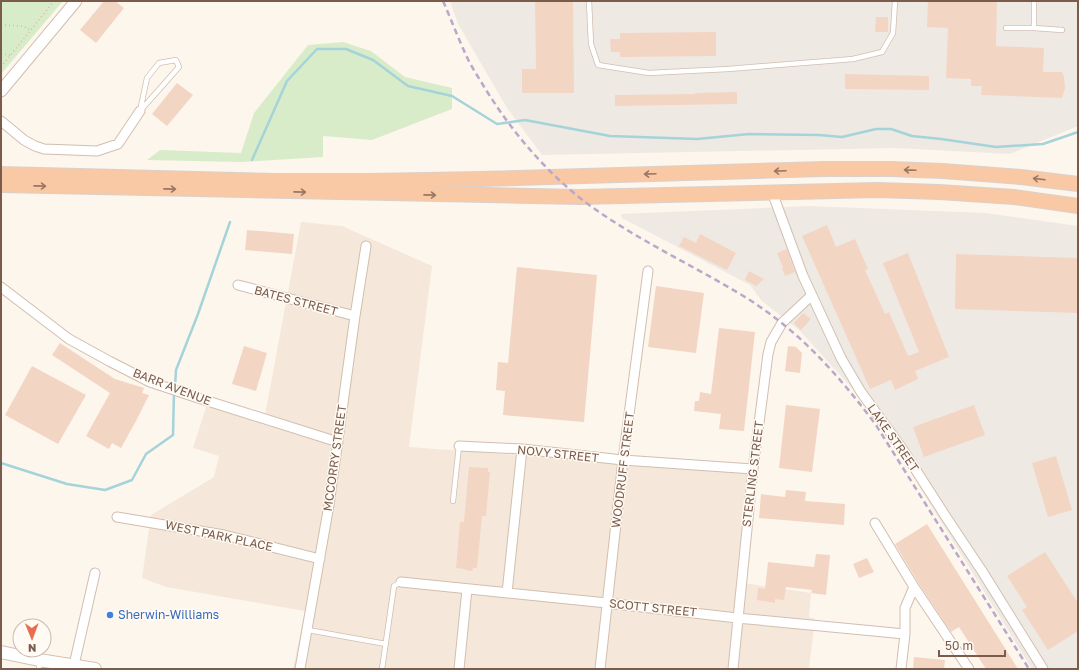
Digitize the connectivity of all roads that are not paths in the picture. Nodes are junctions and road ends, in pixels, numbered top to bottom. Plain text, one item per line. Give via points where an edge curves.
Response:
1 (76, 1) edge
2 (589, 1) edge
3 (895, 1) edge
4 (1034, 1) edge
5 (1006, 28) dead end
6 (1034, 28) junction
7 (1062, 30) dead end
8 (1, 91) edge
9 (140, 111) junction
10 (1, 121) edge
11 (1, 174) edge
12 (1078, 184) edge
13 (1, 186) edge
14 (772, 192) junction
15 (1078, 206) edge
16 (366, 246) dead end
17 (648, 272) dead end
18 (238, 285) dead end
19 (1, 287) edge
20 (812, 295) junction
21 (355, 316) junction
22 (338, 442) junction
23 (459, 446) joint
24 (522, 449) junction
25 (623, 460) junction
26 (753, 469) junction
27 (453, 502) dead end
28 (117, 517) dead end
29 (875, 523) dead end
30 (320, 559) junction
31 (95, 573) dead end
32 (401, 582) joint
33 (914, 587) junction
34 (467, 588) junction
35 (507, 593) junction
36 (607, 603) junction
37 (737, 618) junction
38 (308, 630) junction
39 (905, 634) junction
40 (386, 644) junction
41 (1, 652) edge
42 (39, 665) edge
43 (74, 666) junction
44 (95, 669) edge
45 (300, 669) edge
46 (382, 669) edge
47 (459, 669) edge
48 (600, 669) edge
49 (733, 669) edge
50 (901, 669) edge
51 (969, 669) edge
52 (1043, 669) edge

1 - 8 street
2 - 3 lane via 591,44 598,65 649,73 853,59 882,52 893,33
4 - 6 lane
5 - 6 lane
6 - 7 lane
9 - 9 lane via 147,78 159,63 176,60 178,67
9 - 10 street via 118,144 97,151 44,149 24,140
12 -> 11 highway via 990,174 891,169 370,181
13 -> 14 highway via 580,197
14 - 15 highway via 939,192 1014,197
14 - 20 street, LAKE STREET
16 - 21 street, MCCORRY STREET
17 - 25 street, WOODRUFF STREET
18 - 21 street, BATES STREET
19 - 22 street, BARR AVENUE via 69,339 150,382
20 - 26 street, STERLING STREET via 782,323 771,342
20 - 52 street, LAKE STREET via 841,358 861,392 903,450
21 - 22 street, MCCORRY STREET
22 - 30 street, MCCORRY STREET
23 - 24 street, NOVY STREET
23 - 27 lane
24 - 25 street, NOVY STREET
24 - 35 street
25 - 26 street, NOVY STREET
25 - 36 street, WOODRUFF STREET
26 - 37 street, STERLING STREET
28 - 30 street, WEST PARK PLACE via 224,535
29 - 33 street
30 - 38 street, MCCORRY STREET
31 - 43 street
32 - 34 street, SCOTT STREET
32 - 40 lane via 394,586
33 - 39 street via 905,608
33 - 51 street
34 - 35 street, SCOTT STREET
34 - 47 street
35 - 36 street, SCOTT STREET
36 - 37 street, SCOTT STREET
36 - 48 street, WOODRUFF STREET
37 - 39 street, SCOTT STREET
37 - 49 street, STERLING STREET
38 - 40 lane
38 - 45 street, MCCORRY STREET
39 - 50 street
40 - 46 lane
41 - 42 main road
42 - 43 main road
43 - 44 main road

